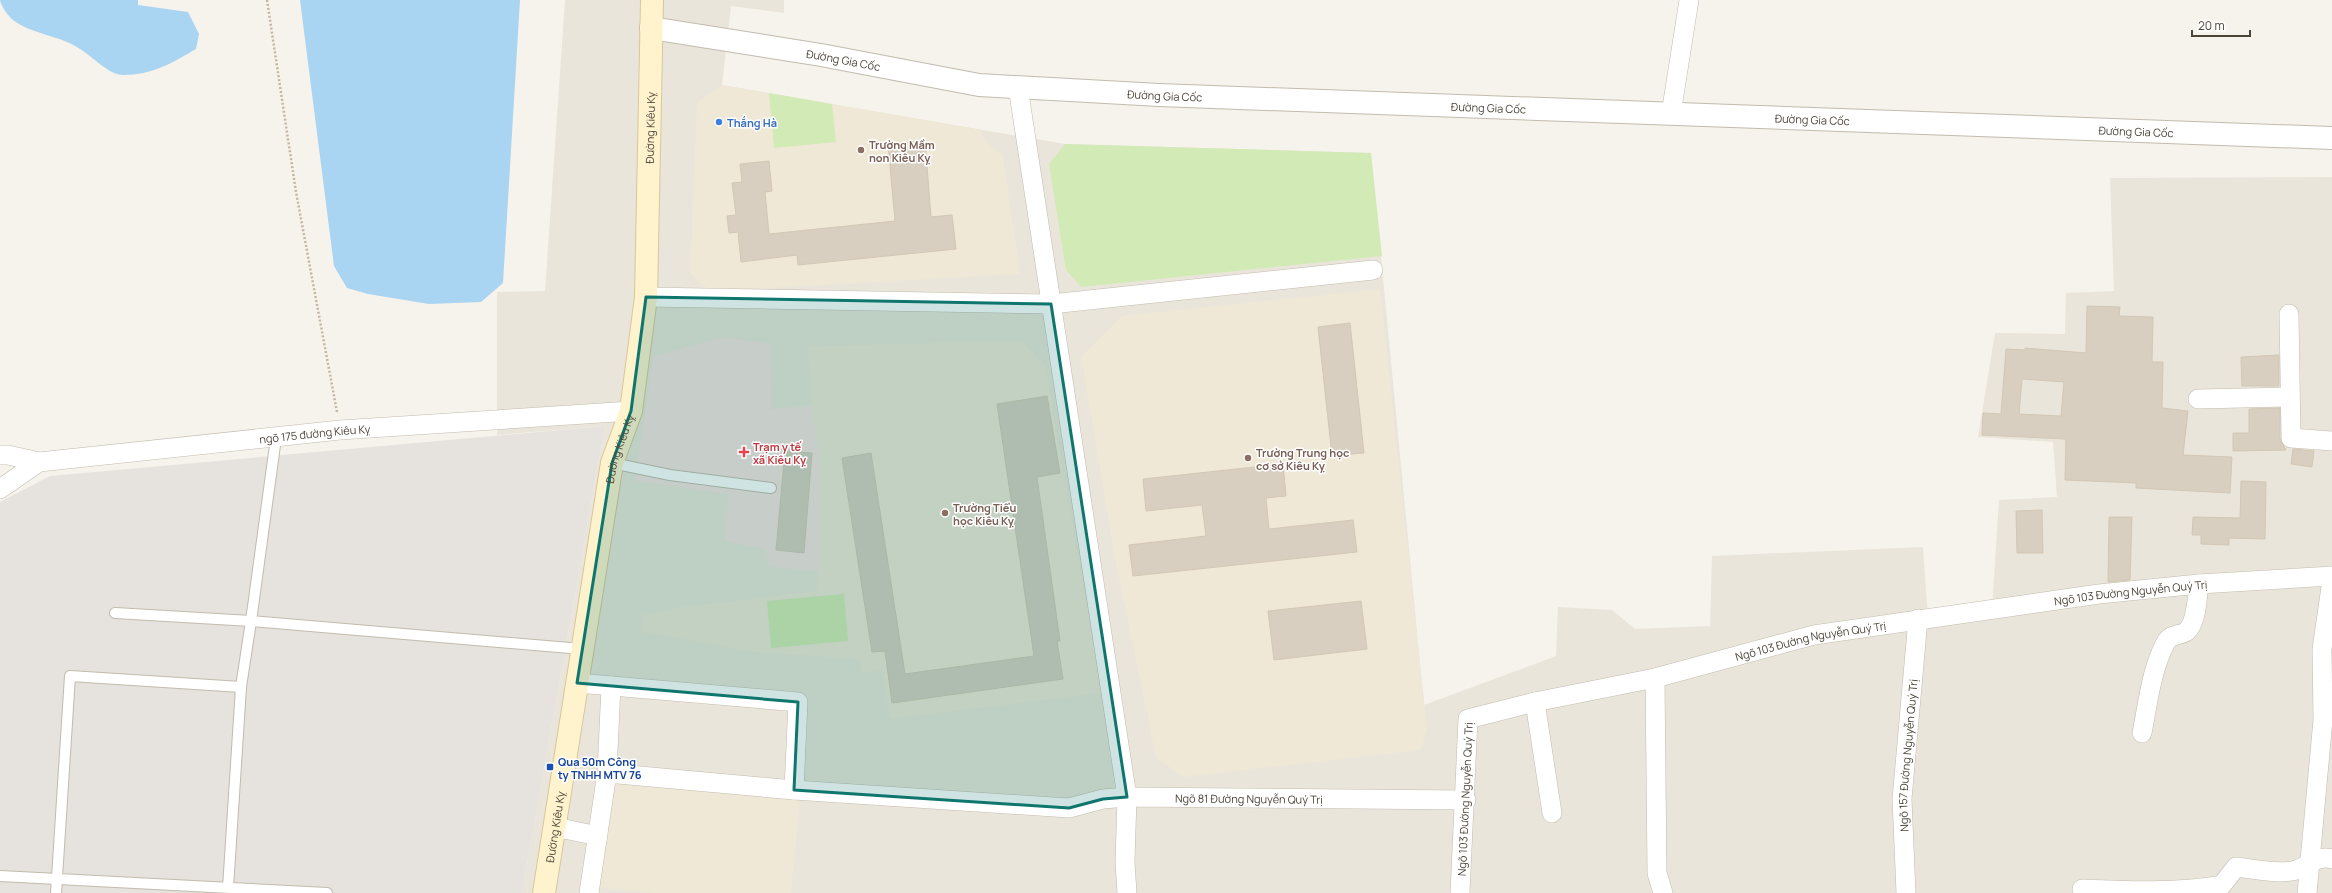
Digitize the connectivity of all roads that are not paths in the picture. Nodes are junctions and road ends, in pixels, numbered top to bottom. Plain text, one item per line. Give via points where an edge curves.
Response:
1 (652, 0) edge
2 (1689, 0) edge
3 (651, 28) junction
4 (1018, 87) junction
5 (1671, 114) junction
6 (2332, 138) edge
7 (1373, 270) dead end
8 (646, 297) junction
9 (1051, 304) junction
10 (2289, 314) dead end
11 (2290, 397) junction
12 (2198, 399) dead end
13 (631, 411) junction
14 (276, 438) junction
15 (2332, 441) edge
16 (0, 455) edge
17 (39, 462) junction
18 (612, 463) junction
19 (771, 488) dead end
20 (0, 489) edge
21 (2332, 576) edge
22 (2332, 580) edge
23 (2199, 584) junction
24 (115, 613) dead end
25 (1918, 619) junction
26 (251, 621) junction
27 (582, 650) junction
28 (1655, 678) junction
29 (577, 683) junction
30 (611, 686) junction
31 (241, 687) junction
32 (1535, 702) junction
33 (2142, 733) dead end
34 (607, 773) junction
35 (794, 790) junction
36 (1127, 797) junction
37 (1466, 800) junction
38 (1552, 813) dead end
39 (555, 827) junction
40 (598, 836) junction
41 (2332, 859) edge
42 (2310, 864) junction
43 (0, 876) edge
44 (57, 878) junction
45 (228, 888) junction
46 (2082, 889) dead end
47 (56, 893) edge
48 (327, 893) edge
49 (544, 893) edge
50 (589, 893) edge
51 (1127, 893) edge
52 (1460, 893) edge
53 (1663, 893) edge
54 (1906, 893) edge
55 (2307, 893) edge

1 - 3 main road, Đường Kiêu Kỵ
2 - 5 street
3 - 4 street, Đường Gia Cốc via 821,55 979,85
3 - 8 main road, Đường Kiêu Kỵ
4 - 5 street, Đường Gia Cốc via 1159,95
4 - 9 street
5 - 6 street, Đường Gia Cốc
7 - 9 street
8 - 9 street
8 - 13 main road, Đường Kiêu Kỵ
9 - 36 street
10 - 11 street
11 - 12 street
11 - 15 street via 2291,438
13 - 14 street, ngõ 175 đường Kiêu Kỵ via 340,430
13 - 18 main road, Đường Kiêu Kỵ
14 - 17 street, ngõ 175 đường Kiêu Kỵ
14 - 26 lane
16 - 17 street, ngõ 175 đường Kiêu Kỵ
17 - 20 street
18 - 19 lane via 670,475
18 - 27 main road, Đường Kiêu Kỵ
21 - 23 street, Ngõ 103 Đường Nguyễn Quý Trị
22 - 42 street via 2322,648 2323,720
23 - 25 street, Ngõ 103 Đường Nguyễn Quý Trị via 2099,594
23 - 33 street via 2192,624 2186,632 2174,634 2167,640 2154,670
24 - 26 lane
25 - 28 street, Ngõ 103 Đường Nguyễn Quý Trị via 1814,635
25 - 54 street, Ngõ 157 Đường Nguyễn Quý Trị via 1902,799
26 - 27 lane
26 - 31 lane
27 - 29 main road, Đường Kiêu Kỵ
28 - 32 street, Ngõ 103 Đường Nguyễn Quý Trị
28 - 53 street via 1657,873
29 - 30 street
29 - 39 main road, Đường Kiêu Kỵ
30 - 34 street
30 - 35 street via 798,702
31 - 44 lane via 70,676
31 - 45 lane
32 - 37 street, Ngõ 103 Đường Nguyễn Quý Trị via 1468,719
32 - 38 street
34 - 35 street, Ngõ 81 Đường Nguyễn Quý Trị
34 - 40 street
35 - 36 street, Ngõ 81 Đường Nguyễn Quý Trị via 1068,808 1103,799
36 - 37 street, Ngõ 81 Đường Nguyễn Quý Trị
36 - 51 street
37 - 52 street, Ngõ 103 Đường Nguyễn Quý Trị
39 - 40 street
39 - 49 main road, Đường Kiêu Kỵ
40 - 50 street
41 - 42 street via 2320,858
42 - 46 street via 2294,871 2282,872 2236,867 2222,885 2212,887 2163,892
42 - 55 street
43 - 44 lane
44 - 45 lane
44 - 47 lane
45 - 48 lane

